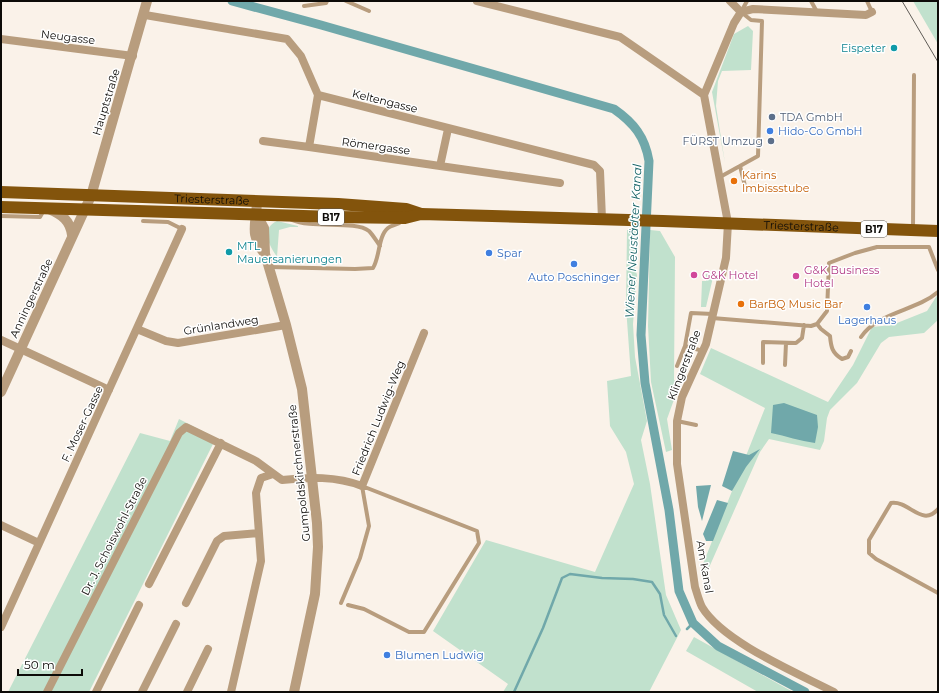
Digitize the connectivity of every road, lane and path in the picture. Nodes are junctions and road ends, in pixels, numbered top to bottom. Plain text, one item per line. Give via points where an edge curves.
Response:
1 (327, 1) edge
2 (346, 1) edge
3 (477, 1) edge
4 (730, 1) edge
5 (747, 1) edge
6 (811, 1) edge
7 (867, 1) edge
8 (510, 5) edge
9 (304, 6) dead end
10 (146, 7) edge
11 (369, 10) dead end
12 (741, 12) junction
13 (817, 12) junction
14 (872, 12) joint
15 (1, 39) edge
16 (132, 56) junction
17 (914, 75) dead end
18 (318, 95) junction
19 (704, 95) junction
20 (448, 128) junction
21 (263, 141) dead end
22 (309, 147) junction
23 (440, 166) junction
24 (740, 166) junction
25 (720, 178) junction
26 (560, 183) dead end
27 (745, 186) dead end
28 (1, 192) edge
29 (91, 196) junction
30 (257, 202) junction
31 (1, 207) edge
32 (47, 208) junction
33 (85, 210) junction
34 (421, 214) junction
35 (1, 216) edge
36 (257, 216) junction
37 (289, 216) junction
38 (405, 218) junction
39 (602, 219) junction
40 (143, 221) dead end
41 (728, 223) junction
42 (182, 229) joint
43 (913, 231) junction
44 (938, 231) edge
45 (72, 235) junction
46 (380, 246) junction
47 (269, 267) junction
48 (938, 270) edge
49 (938, 292) edge
50 (713, 316) junction
51 (817, 324) junction
52 (286, 325) junction
53 (804, 325) junction
54 (137, 329) junction
55 (424, 333) dead end
56 (861, 337) dead end
57 (1, 340) edge
58 (786, 343) junction
59 (685, 346) junction
60 (20, 349) junction
61 (703, 351) junction
62 (851, 351) dead end
63 (763, 363) dead end
64 (785, 365) dead end
65 (677, 366) dead end
66 (109, 390) junction
67 (1, 392) edge
68 (677, 421) junction
69 (696, 425) dead end
70 (221, 444) junction
71 (273, 474) junction
72 (312, 477) junction
73 (362, 486) junction
74 (938, 509) edge
75 (1, 525) edge
76 (259, 533) junction
77 (39, 544) junction
78 (149, 584) dead end
79 (938, 593) edge
80 (186, 603) dead end
81 (341, 603) dead end
82 (138, 605) dead end
83 (348, 605) dead end
84 (176, 624) dead end
85 (1, 627) edge
86 (208, 649) dead end
87 (47, 692) edge
88 (96, 692) edge
89 (142, 692) edge
90 (187, 692) edge
91 (231, 692) edge
92 (294, 692) edge
93 (834, 692) edge

1 - 9 lane
2 - 11 lane
3 - 8 street
4 - 12 street
5 - 12 lane
6 - 13 lane
7 - 14 lane
8 - 19 street via 620,37
10 - 16 street, Hauptstraße
10 - 18 street via 287,39 301,56
12 - 13 street via 753,9
12 - 19 street
12 - 24 lane via 751,20 762,21 758,156
13 - 14 street via 866,15
15 - 16 street, Neugasse
16 - 29 street, Hauptstraße
17 - 43 lane
18 - 20 street, Keltengasse
18 - 22 street
19 - 25 street, Klingerstraße
20 - 23 street
20 - 39 street, Keltengasse via 594,165 600,171
21 - 22 street, Römergasse
22 - 23 street, Römergasse
23 - 26 street, Römergasse
24 - 25 lane
24 - 27 lane
25 - 41 street, Klingerstraße
28 - 29 main road, Triesterstraße / B17
29 - 30 main road, Triesterstraße / B17
29 - 33 street, Hauptstraße
30 - 34 main road, Triesterstraße / B17 via 406,209
30 - 36 street, Gumpoldskirchnerstraße
31 - 32 main road, Triesterstraße / B17
32 - 33 main road, Triesterstraße / B17
32 - 35 lane via 40,218
32 - 45 street via 67,220
33 - 36 main road, Triesterstraße / B17
33 - 45 street, Anningerstraße
34 - 38 main road, Triesterstraße / B17
34 - 39 main road, Triesterstraße / B17
36 - 37 main road, Triesterstraße / B17
36 - 47 street, Gumpoldskirchnerstraße via 254,225 256,238
37 - 38 main road, Triesterstraße / B17
37 - 46 lane via 303,224 359,227 368,231
38 - 46 lane via 388,229
39 - 41 main road, Triesterstraße / B17
40 - 42 lane via 168,222
41 - 43 main road, Triesterstraße / B17
41 - 50 street, Klingerstraße via 726,258
42 - 54 street, F. Moser-Gasse
43 - 44 main road, Triesterstraße / B17
45 - 60 street, Anningerstraße
46 - 47 lane via 373,268
47 - 52 street, Gumpoldskirchnerstraße
48 - 51 lane via 929,247 877,247 829,263 827,312
49 - 56 lane via 916,306 880,320
50 - 53 lane
50 - 59 lane via 691,313
50 - 61 street, Klingerstraße
51 - 53 lane
51 - 62 lane via 830,336 834,354 842,359 848,357
52 - 54 street, Grünlandweg via 178,343
52 - 72 street, Gumpoldskirchnerstraße via 302,389
53 - 58 lane via 802,338 796,343
54 - 66 street, F. Moser-Gasse
55 - 73 street, Friedrich Ludwig-Weg
57 - 60 street
58 - 63 lane via 763,342
58 - 64 lane
59 - 61 lane
59 - 65 lane
60 - 66 street
60 - 67 street, Anningerstraße
61 - 68 street, Klingerstraße via 682,397
66 - 77 street, F. Moser-Gasse
68 - 69 lane
68 - 93 street, Am Kanal via 677,464 695,587 701,606 723,630 747,646
70 - 71 street, Dr. J. Schoiswohl-Straße via 256,461
70 - 78 street
70 - 87 street, Dr. J. Schoiswohl-Straße via 186,428 179,433
71 - 72 street, Dr. J. Schoiswohl-Straße via 282,480
71 - 76 street via 261,478 257,484
72 - 73 street, Friedrich Ludwig-Weg via 348,480
72 - 92 street, Gumpoldskirchnerstraße via 318,548 315,594
73 - 81 lane via 369,526 360,558
73 - 83 lane via 477,532 480,543 424,632 409,632 364,609
74 - 79 lane via 933,514 923,516 897,502 891,504 869,540 869,553 876,559
75 - 77 street
76 - 80 street via 224,536 217,541
76 - 91 street via 261,561
77 - 85 street, F. Moser-Gasse
82 - 88 street
84 - 89 street
86 - 90 street

